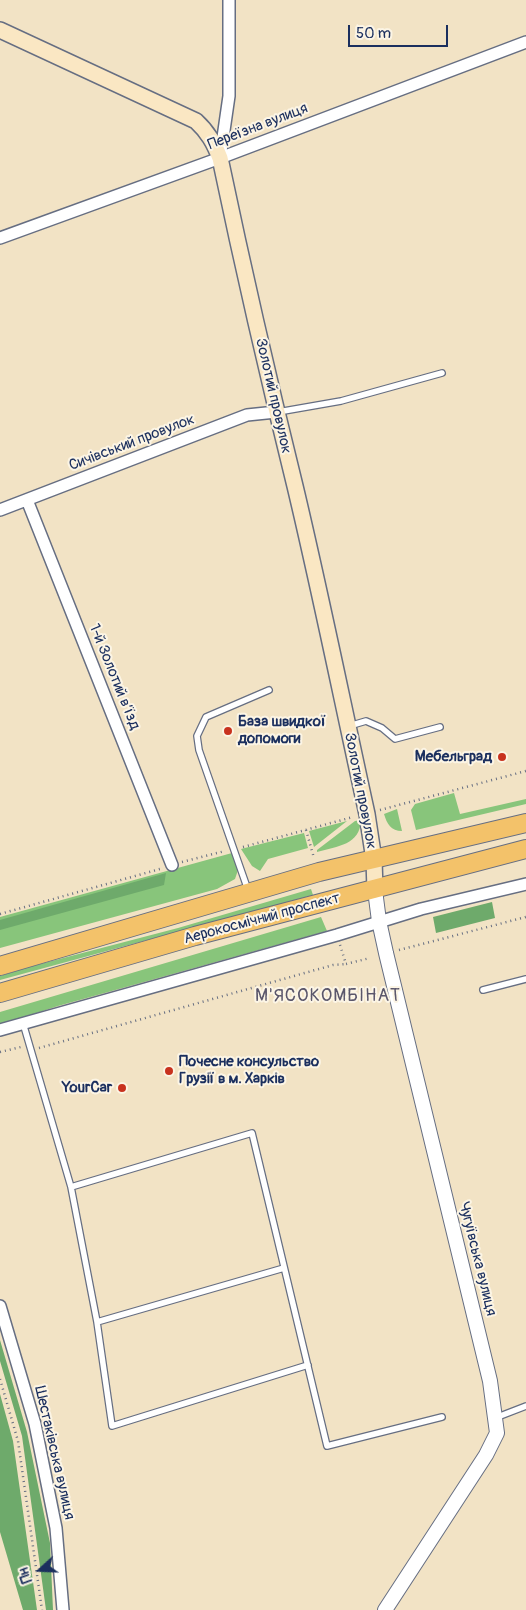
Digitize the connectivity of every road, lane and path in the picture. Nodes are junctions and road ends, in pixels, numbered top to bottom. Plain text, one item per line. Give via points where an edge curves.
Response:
1 (229, 0) edge
2 (0, 30) edge
3 (526, 42) edge
4 (220, 158) junction
5 (0, 238) edge
6 (442, 373) dead end
7 (276, 412) junction
8 (27, 500) junction
9 (0, 510) edge
10 (269, 690) dead end
11 (347, 726) junction
12 (440, 727) dead end
13 (526, 771) edge
14 (367, 814) junction
15 (526, 823) edge
16 (306, 830) junction
17 (234, 849) junction
18 (526, 849) edge
19 (314, 859) dead end
20 (374, 860) junction
21 (172, 865) junction
22 (526, 884) edge
23 (376, 890) junction
24 (248, 892) junction
25 (0, 914) edge
26 (526, 917) edge
27 (379, 921) junction
28 (339, 941) dead end
29 (398, 950) dead end
30 (370, 958) dead end
31 (346, 964) junction
32 (0, 966) edge
33 (526, 979) edge
34 (483, 990) dead end
35 (0, 993) edge
36 (23, 1023) junction
37 (0, 1030) edge
38 (30, 1048) junction
39 (0, 1052) edge
40 (71, 1187) junction
41 (284, 1268) junction
42 (0, 1306) edge
43 (97, 1322) junction
44 (308, 1365) junction
45 (0, 1379) edge
46 (526, 1406) edge
47 (442, 1417) dead end
48 (495, 1418) junction
49 (42, 1610) edge
50 (63, 1610) edge
51 (384, 1610) edge

1 - 4 street via 229,96
2 - 4 main road, Золотий провулок via 196,121 214,142
3 - 4 street, Переїзна вулиця
4 - 5 street, Переїзна вулиця
4 - 7 main road, Золотий провулок
6 - 7 lane via 341,402
7 - 8 street, Сичівський провулок via 247,415
7 - 11 main road, Золотий провулок
8 - 9 street, Сичівський провулок
8 - 21 street, 1-й Золотий в’їзд
10 - 17 lane via 206,718 198,736 199,750
11 - 12 lane via 366,721 396,738
11 - 14 main road, Золотий провулок
13 - 14 path
14 - 16 path
14 - 20 main road, Золотий провулок
15 - 20 main road, Аерокосмічний проспект
16 - 17 path
16 - 19 path
17 - 21 path
17 - 24 lane
18 - 23 main road, Аерокосмічний проспект
20 - 23 main road, Золотий провулок
20 - 24 main road, Аерокосмічний проспект
21 - 25 path
22 - 27 street
23 - 27 street, Чугуївська вулиця
23 - 35 main road, Аерокосмічний проспект via 195,936
24 - 32 main road, Аерокосмічний проспект
26 - 29 path
27 - 36 street
27 - 48 street, Чугуївська вулиця via 490,1381
28 - 31 path
30 - 31 path
31 - 38 path via 40,1048
33 - 34 lane
36 - 37 street
36 - 38 lane
38 - 39 path
38 - 40 lane
40 - 41 lane via 252,1133
40 - 43 lane
41 - 43 lane
41 - 44 lane
42 - 50 street, Шестаківська вулиця via 39,1443 56,1528
43 - 44 lane via 112,1426
44 - 47 lane via 327,1446
45 - 49 path via 18,1441
46 - 48 lane
48 - 51 street, Чугуївська вулиця via 497,1433 486,1455

